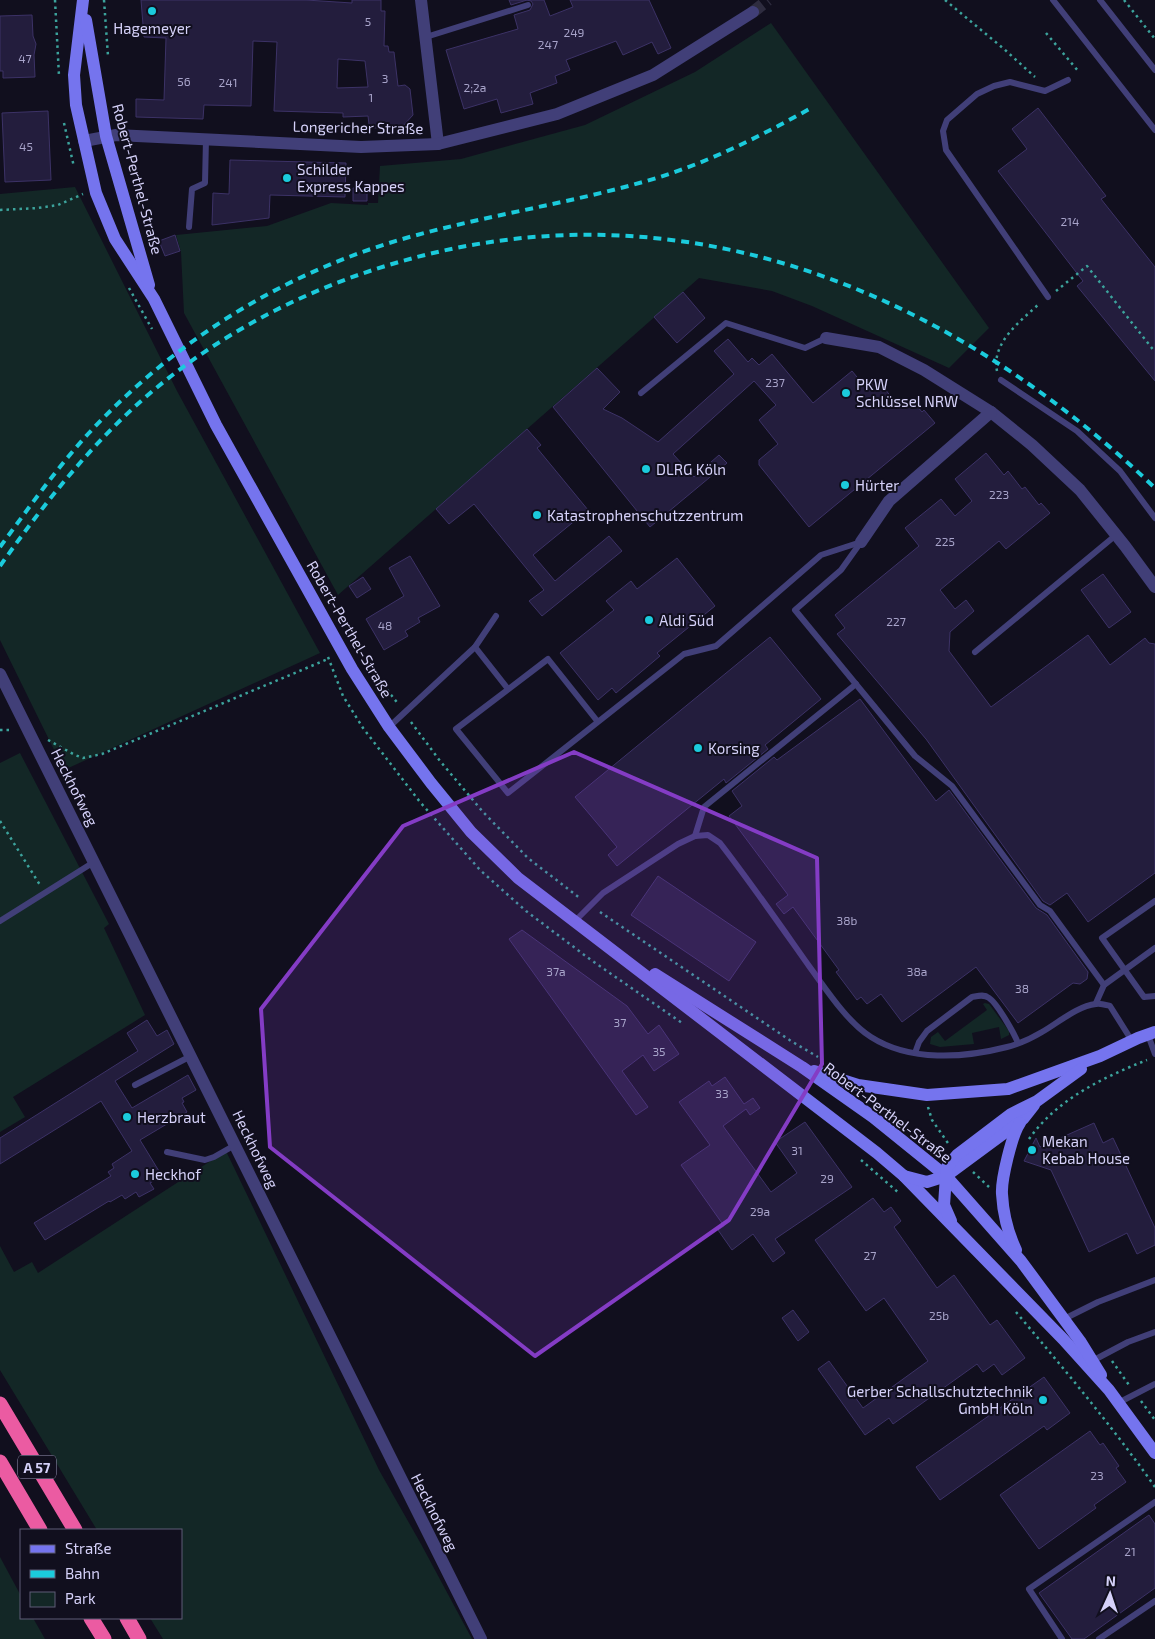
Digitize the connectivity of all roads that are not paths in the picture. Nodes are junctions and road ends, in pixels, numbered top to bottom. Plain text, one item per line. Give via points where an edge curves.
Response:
1 (421, 0) edge
2 (1053, 0) edge
3 (1100, 0) edge
4 (83, 4) edge
5 (528, 5) dead end
6 (753, 12) tunnel mouth
7 (426, 37) junction
8 (1155, 70) edge
9 (1068, 80) dead end
10 (1155, 130) edge
11 (106, 136) junction
12 (206, 139) junction
13 (84, 142) junction
14 (438, 144) junction
15 (189, 227) dead end
16 (1048, 297) road end
17 (154, 299) junction
18 (826, 338) joint
19 (1001, 380) road end
20 (641, 392) dead end
21 (991, 412) junction
22 (1155, 518) edge
23 (1116, 535) junction
24 (861, 542) junction
25 (1155, 587) edge
26 (496, 616) dead end
27 (475, 648) junction
28 (975, 652) dead end
29 (0, 674) edge
30 (856, 684) junction
31 (508, 689) junction
32 (598, 722) junction
33 (389, 726) junction
34 (695, 836) junction
35 (94, 862) junction
36 (1155, 901) edge
37 (0, 921) edge
38 (578, 925) junction
39 (1155, 948) edge
40 (1125, 970) junction
41 (1104, 984) junction
42 (1155, 996) edge
43 (1096, 1003) junction
44 (1152, 1033) edge
45 (1132, 1041) junction
46 (1018, 1043) junction
47 (915, 1053) junction
48 (191, 1056) junction
49 (1100, 1056) junction
50 (1153, 1056) edge
51 (802, 1067) junction
52 (135, 1085) dead end
53 (1037, 1101) junction
54 (1023, 1118) junction
55 (235, 1145) junction
56 (167, 1152) dead end
57 (904, 1176) junction
58 (946, 1176) junction
59 (953, 1226) junction
60 (1020, 1260) junction
61 (1155, 1280) edge
62 (1064, 1319) junction
63 (1155, 1332) edge
64 (1094, 1360) junction
65 (1155, 1384) edge
66 (1109, 1390) junction
67 (1118, 1403) junction
68 (0, 1404) edge
69 (1155, 1454) edge
70 (0, 1462) edge
71 (1155, 1502) edge
72 (39, 1529) edge
73 (74, 1529) edge
74 (1155, 1601) edge
75 (92, 1619) edge
76 (128, 1619) edge
77 (104, 1639) edge
78 (139, 1639) edge
79 (481, 1639) edge
80 (1062, 1639) edge
81 (1099, 1639) edge

1 - 7 street
2 - 10 lane
3 - 8 lane
4 - 11 street, Robert-Perthel-Straße
4 - 13 street, Robert-Perthel-Straße via 74,75
5 - 7 lane
6 - 14 street, Longericher Straße via 653,75 557,114
7 - 14 street
9 - 16 lane via 1047,90 1010,82 994,86 977,94 947,120 943,131 946,150
11 - 12 street, Longericher Straße
11 - 13 street, Longericher Straße
11 - 17 street, Robert-Perthel-Straße
12 - 14 street, Longericher Straße via 361,146
12 - 15 lane via 205,183 192,189
13 - 17 street, Robert-Perthel-Straße via 96,193 115,238
17 - 33 street, Robert-Perthel-Straße via 216,425 340,648
18 - 20 lane via 805,348 726,323
18 - 21 street via 879,347 924,370
19 - 22 lane via 1077,431 1120,472
21 - 23 street via 1080,490
21 - 24 street via 889,501
23 - 25 street
23 - 28 lane
24 - 30 lane via 841,570 795,610
24 - 32 lane via 821,554 716,646 684,654
26 - 27 lane
27 - 31 lane
27 - 33 lane
29 - 35 street, Heckhofweg
30 - 34 lane via 704,807
30 - 41 lane via 915,756 952,786
31 - 32 lane via 548,659
31 - 32 lane via 456,729 508,793
33 - 38 street, Robert-Perthel-Straße via 472,832 518,878
34 - 38 lane via 603,893
34 - 47 lane via 708,835 720,843 852,1021 870,1037
35 - 37 lane
35 - 48 street, Heckhofweg
36 - 40 lane via 1102,938
38 - 51 street, Robert-Perthel-Straße
38 - 57 street, Robert-Perthel-Straße
39 - 40 lane
40 - 41 lane
40 - 42 lane via 1144,997
41 - 43 lane
43 - 45 lane via 1110,1006
43 - 46 lane
44 - 45 street
44 - 50 lane
45 - 49 street
46 - 47 lane via 973,1054
46 - 47 lane via 994,1005 980,995 972,997 926,1031
48 - 52 lane
48 - 55 street, Heckhofweg
49 - 51 street via 1008,1089 927,1095 858,1085
49 - 53 street
51 - 58 street, Robert-Perthel-Straße via 873,1117
53 - 54 street
53 - 58 street via 1011,1114 957,1154 947,1167
54 - 58 street
54 - 60 street via 1016,1128 1009,1152 1002,1192 1010,1238
55 - 56 lane via 205,1160
55 - 79 street, Heckhofweg
57 - 58 street via 927,1182
57 - 59 street, Robert-Perthel-Straße
58 - 59 street via 944,1205
58 - 60 street, Robert-Perthel-Straße
59 - 66 street, Robert-Perthel-Straße
60 - 62 street, Robert-Perthel-Straße
61 - 62 lane
62 - 64 street, Robert-Perthel-Straße
63 - 64 lane
64 - 66 street, Robert-Perthel-Straße
65 - 67 lane
66 - 67 street, Robert-Perthel-Straße
67 - 69 street, Robert-Perthel-Straße
68 - 73 highway, A 57
70 - 72 highway, A 57
71 - 80 lane via 1029,1589
74 - 81 lane
75 - 77 highway
76 - 78 highway

